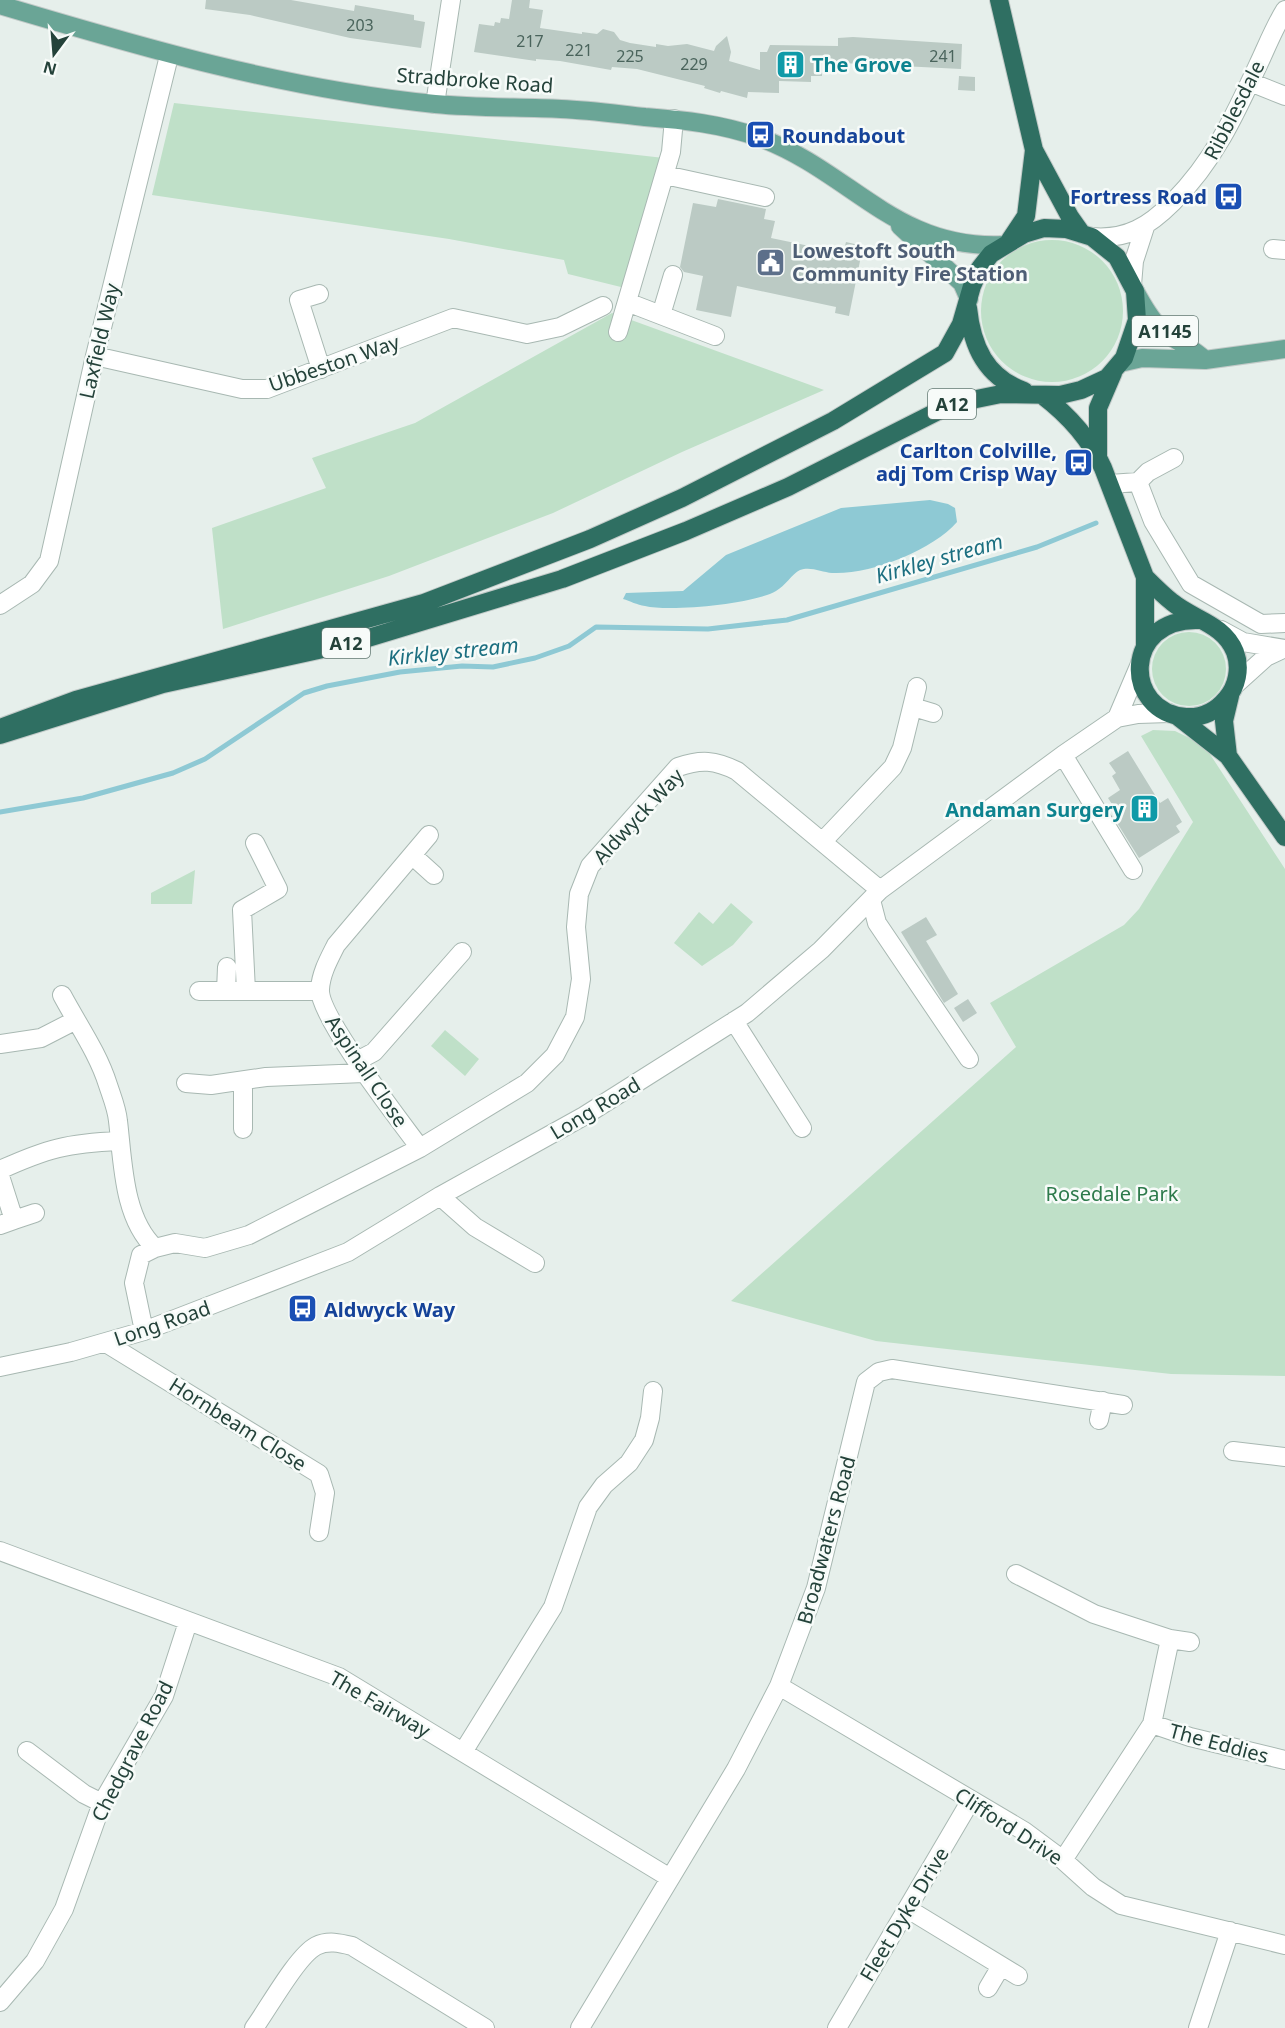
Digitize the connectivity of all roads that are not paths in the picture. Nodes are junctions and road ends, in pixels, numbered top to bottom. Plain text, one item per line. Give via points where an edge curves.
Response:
1 (451, 0) edge
2 (999, 0) edge
3 (0, 5) edge
4 (1285, 10) edge
5 (170, 56) junction
6 (1250, 82) junction
7 (1285, 96) edge
8 (435, 104) junction
9 (674, 119) junction
10 (1034, 150) junction
11 (665, 175) junction
12 (765, 197) dead end
13 (895, 220) junction
14 (1146, 227) junction
15 (1087, 236) junction
16 (1006, 243) junction
17 (673, 275) dead end
18 (1133, 288) junction
19 (319, 294) dead end
20 (627, 302) junction
21 (968, 303) junction
22 (603, 306) dead end
23 (661, 315) junction
24 (618, 332) dead end
25 (715, 336) dead end
26 (1285, 349) edge
27 (95, 356) junction
28 (1205, 360) junction
29 (1118, 366) junction
30 (321, 369) junction
31 (1037, 394) junction
32 (1098, 457) junction
33 (1174, 458) dead end
34 (1138, 482) junction
35 (1110, 484) junction
36 (1145, 577) junction
37 (0, 605) edge
38 (1198, 620) junction
39 (1285, 623) edge
40 (1221, 630) junction
41 (1145, 645) junction
42 (1285, 649) edge
43 (1140, 664) junction
44 (917, 687) dead end
45 (1233, 689) junction
46 (913, 708) junction
47 (933, 713) dead end
48 (1173, 715) junction
49 (1117, 718) junction
50 (0, 728) edge
51 (0, 735) edge
52 (1064, 755) junction
53 (1228, 756) junction
54 (429, 835) dead end
55 (1285, 837) edge
56 (823, 841) junction
57 (255, 843) dead end
58 (413, 856) junction
59 (1133, 870) dead end
60 (434, 875) dead end
61 (876, 895) junction
62 (462, 952) dead end
63 (227, 967) dead end
64 (199, 991) dead end
65 (226, 991) junction
66 (246, 991) junction
67 (319, 991) junction
68 (62, 994) dead end
69 (76, 1020) junction
70 (734, 1021) junction
71 (0, 1044) edge
72 (969, 1059) dead end
73 (360, 1067) junction
74 (243, 1081) junction
75 (186, 1083) dead end
76 (802, 1128) dead end
77 (243, 1129) dead end
78 (119, 1141) junction
79 (420, 1148) junction
80 (0, 1170) edge
81 (0, 1176) edge
82 (440, 1196) junction
83 (35, 1213) dead end
84 (7, 1222) edge
85 (155, 1248) junction
86 (534, 1263) dead end
87 (144, 1331) junction
88 (106, 1343) junction
89 (0, 1367) edge
90 (653, 1391) dead end
91 (1103, 1401) junction
92 (1123, 1405) dead end
93 (1099, 1420) dead end
94 (1233, 1451) dead end
95 (1285, 1457) edge
96 (320, 1532) dead end
97 (0, 1551) edge
98 (1016, 1574) dead end
99 (188, 1622) junction
100 (1170, 1639) junction
101 (1190, 1642) dead end
102 (778, 1686) junction
103 (1152, 1724) junction
104 (27, 1751) dead end
105 (463, 1752) junction
106 (1285, 1760) edge
107 (971, 1800) junction
108 (102, 1803) junction
109 (1063, 1860) junction
110 (670, 1878) junction
111 (908, 1909) junction
112 (1230, 1932) junction
113 (1285, 1945) edge
114 (1001, 1966) junction
115 (1018, 1976) dead end
116 (988, 1988) dead end
117 (0, 2002) edge
118 (254, 2028) edge
119 (485, 2028) edge
120 (580, 2028) edge
121 (837, 2028) edge
122 (1198, 2028) edge

1 - 8 street
2 - 10 highway
3 - 5 main road, Stradbroke Road
4 - 6 street, Ribblesdale
5 - 8 main road, Stradbroke Road via 298,84
5 - 27 street, Laxfield Way
6 - 7 street
6 - 14 street, Ribblesdale via 1208,164
8 - 9 main road, Stradbroke Road via 565,109
9 - 11 street
9 - 13 main road, Stradbroke Road via 723,126 785,148
10 - 15 highway via 1070,218
10 - 16 highway via 1026,216
11 - 12 street
11 - 20 street
13 - 16 main road, Stradbroke Road via 950,242
13 - 21 main road, Stradbroke Road via 962,283
14 - 15 street, Ribblesdale via 1115,237
14 - 18 street, Ribblesdale via 1134,261
15 - 16 highway via 1066,229 1044,228
15 - 18 highway via 1117,257
16 - 21 highway via 980,268
17 - 23 street
18 - 28 main road, A1145 via 1159,327
18 - 29 highway via 1137,320
19 - 30 street via 299,300
20 - 23 street
20 - 24 street
21 - 31 highway via 970,327 980,358 1008,384
21 - 50 highway, A12 via 945,353 895,385 834,421 682,498 590,539 424,603 76,700
22 - 30 street, Ubbeston Way via 560,327 527,334 453,318
23 - 25 street
26 - 28 main road, A1145
27 - 30 street, Ubbeston Way via 242,389 267,389
27 - 37 street, Laxfield Way via 49,561 32,584
28 - 29 main road, A1145 via 1142,358
29 - 31 highway via 1107,378 1081,390
29 - 32 highway via 1098,408
31 - 32 highway via 1068,417
31 - 51 highway, A12 via 1001,394 952,404 788,487 562,579 355,642 163,684
32 - 35 highway
33 - 34 street
34 - 35 street
34 - 39 street via 1153,521 1191,584 1261,624
35 - 36 highway
36 - 38 highway via 1171,602
36 - 41 highway
38 - 40 highway
38 - 41 highway via 1167,624
40 - 42 street via 1243,642
40 - 45 highway via 1236,655
41 - 43 highway
42 - 45 street via 1260,662
43 - 48 highway via 1146,693
43 - 49 street
44 - 46 street
45 - 48 highway via 1221,706 1208,714
45 - 53 highway via 1224,721
46 - 47 street
46 - 56 street via 893,767
48 - 49 street, Long Road
48 - 53 highway
49 - 52 street, Long Road
52 - 59 street
52 - 61 street, Long Road
53 - 55 highway
54 - 58 street, Aspinall Close
56 - 61 street, Aldwyck Way
56 - 79 street, Aldwyck Way via 737,771 720,762 698,760 678,767 590,866 579,894 581,979 575,1017 555,1055 527,1083
57 - 66 street via 278,890 242,910
58 - 60 street
58 - 67 street, Aspinall Close via 336,945
61 - 70 street, Long Road via 821,950
61 - 72 street via 877,923
62 - 73 street
63 - 65 street
64 - 65 street, Aspinall Close
65 - 66 street, Aspinall Close
66 - 67 street, Aspinall Close
67 - 73 street, Aspinall Close via 326,1011
68 - 69 street
69 - 71 street via 41,1038
69 - 78 street via 107,1082 118,1119
70 - 76 street
70 - 82 street, Long Road via 584,1116
73 - 74 street
73 - 79 street, Aspinall Close
74 - 75 street
74 - 77 street
78 - 80 street via 74,1143
78 - 85 street via 128,1196 144,1238
79 - 85 street, Aldwyck Way via 249,1235 205,1248 175,1243
81 - 84 street
82 - 86 street via 475,1227
82 - 87 street, Long Road via 348,1252
83 - 84 street
85 - 87 street via 141,1256 134,1273
87 - 88 street, Long Road
88 - 89 street, Long Road
88 - 96 street, Hornbeam Close via 320,1474 326,1493
90 - 105 street via 644,1440 629,1463 604,1485 588,1507 553,1607
91 - 92 street, Broadwaters Road
91 - 93 street
91 - 102 street, Broadwaters Road via 892,1369 879,1372 866,1382 816,1588
94 - 95 street
97 - 99 street, The Fairway
98 - 100 street via 1094,1614
99 - 105 street, The Fairway via 339,1677
99 - 108 street, Chedgrave Road via 164,1695
100 - 101 street
100 - 103 street
102 - 107 street, Clifford Drive
102 - 110 street, Broadwaters Road via 736,1769
103 - 106 street, The Eddies
103 - 109 street
104 - 108 street
105 - 110 street, The Fairway
107 - 109 street, Clifford Drive
107 - 111 street, Fleet Dyke Drive
108 - 117 street, Chedgrave Road via 64,1909 35,1961
109 - 112 street, Clifford Drive via 1121,1905
110 - 120 street, Broadwaters Road
111 - 114 street
111 - 121 street, Fleet Dyke Drive
112 - 113 street, Clifford Drive
112 - 122 street
114 - 115 street
114 - 116 street
118 - 119 street via 302,1959 316,1946 333,1942 352,1946

